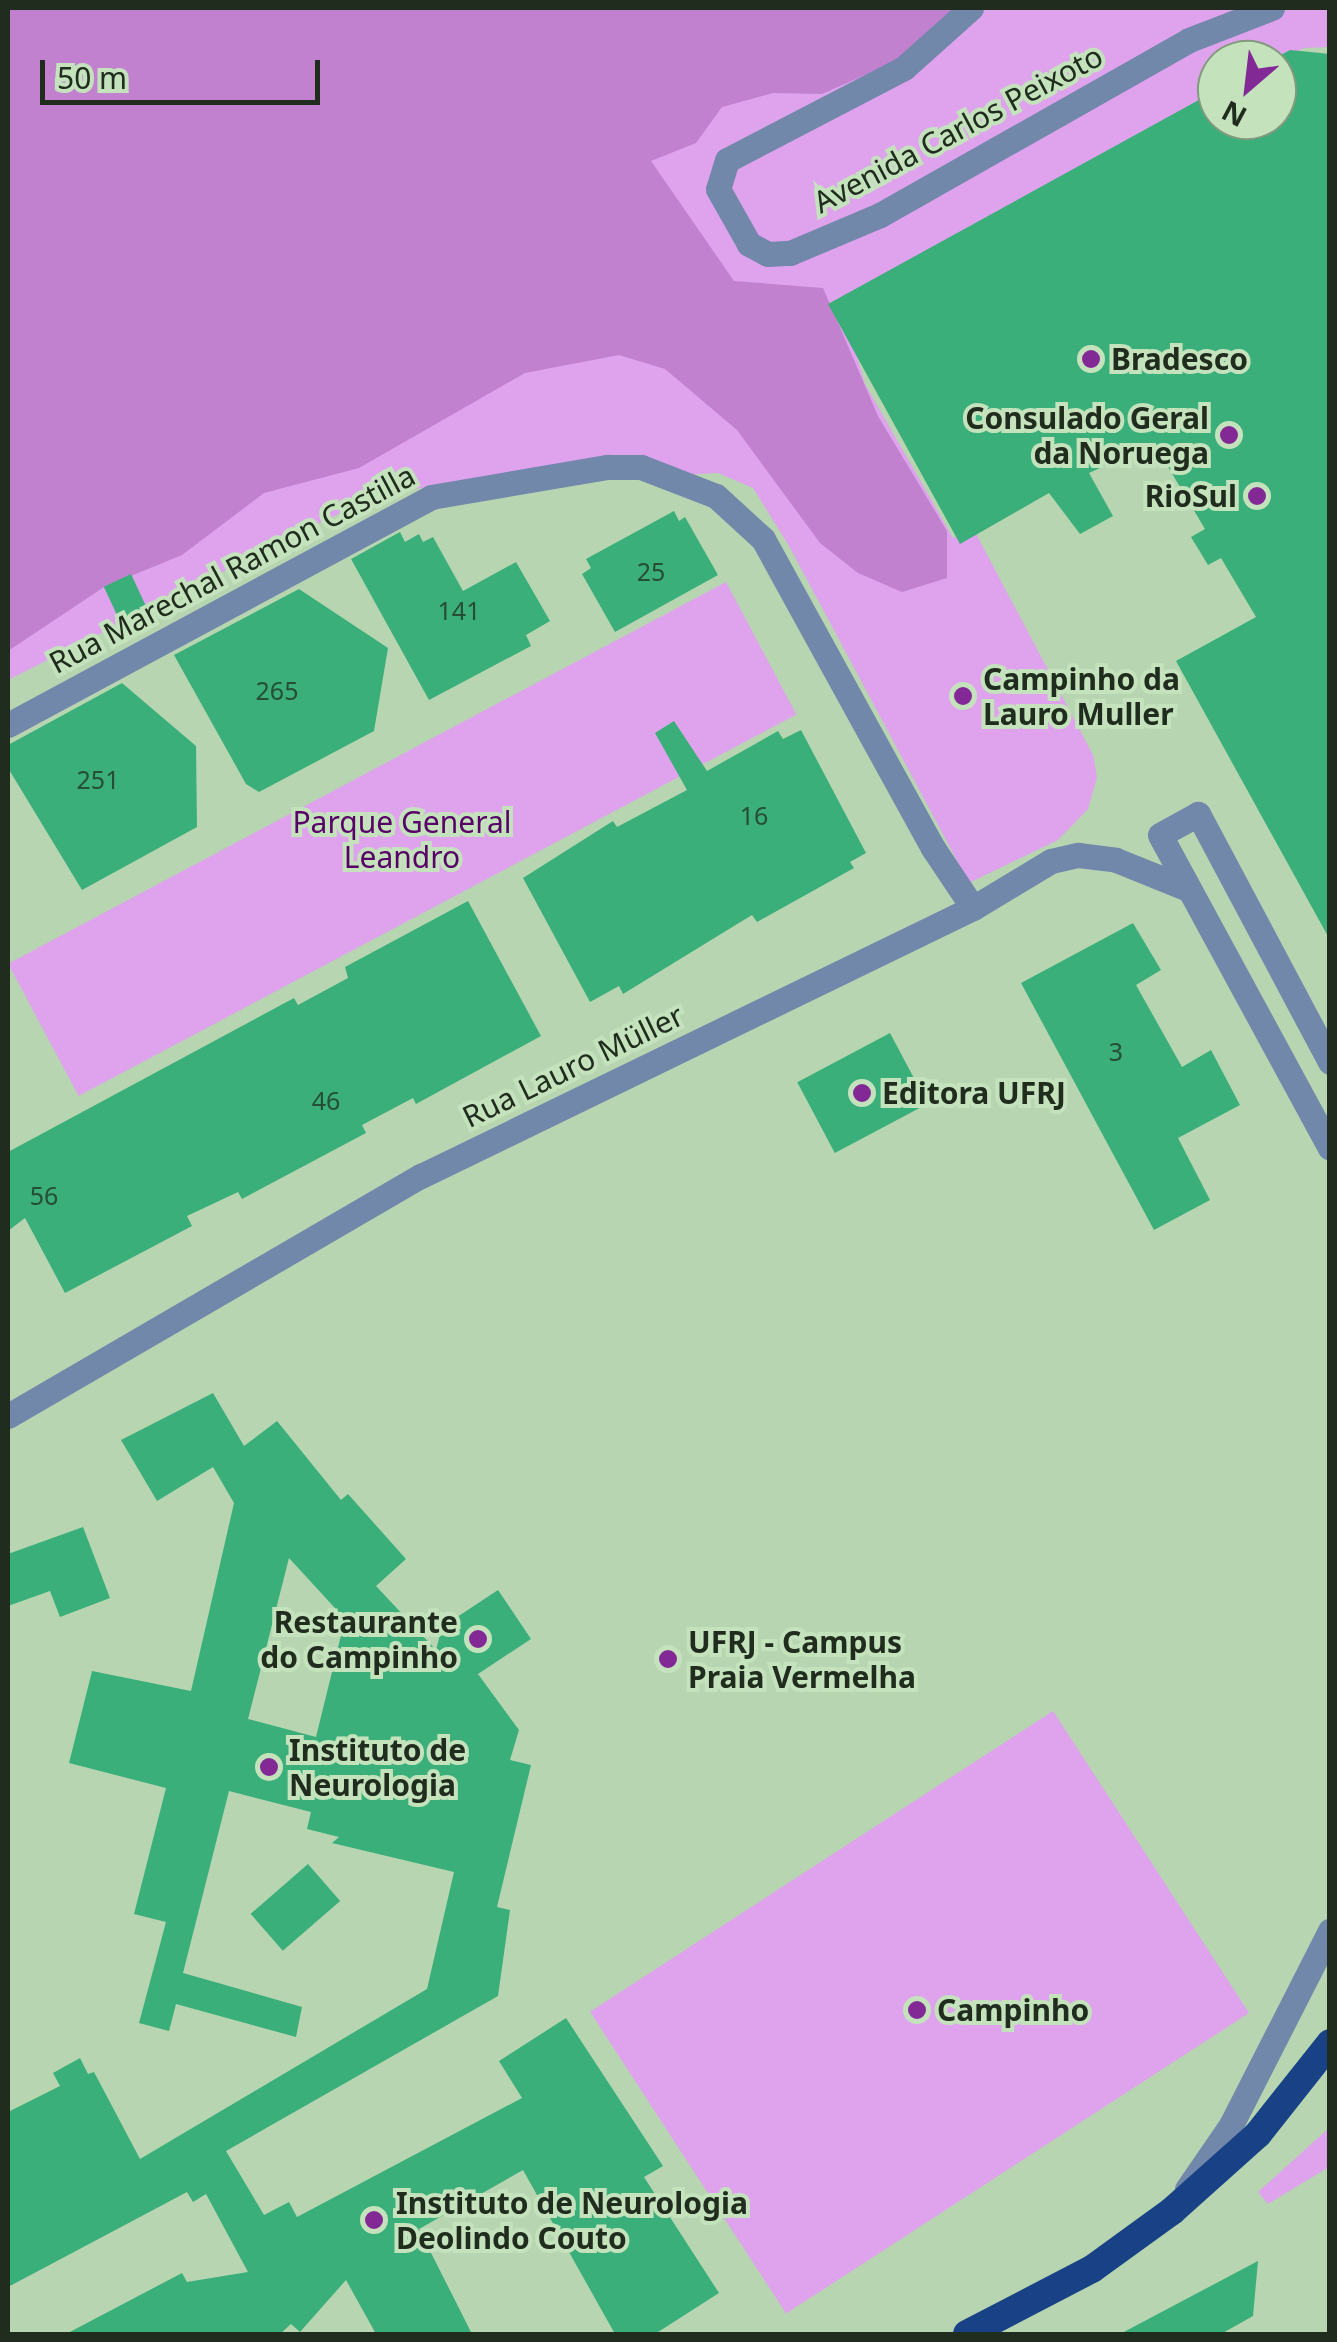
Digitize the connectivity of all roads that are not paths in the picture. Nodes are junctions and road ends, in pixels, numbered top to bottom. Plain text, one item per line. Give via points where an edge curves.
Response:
1 (972, 8) edge
2 (1272, 8) edge
3 (8, 725) edge
4 (1188, 889) junction
5 (973, 908) junction
6 (1330, 1062) edge
7 (1330, 1148) edge
8 (8, 1416) edge
9 (1330, 1932) edge
10 (1330, 2043) edge
11 (1172, 2211) junction
12 (967, 2334) edge

1 - 2 street, Avenida Carlos Peixoto via 904,68 745,148 720,172 718,189 735,229 768,254 790,254 880,216 1189,40
3 - 5 street, Rua Marechal Ramon Castilla via 431,497 640,467 716,496 762,539
4 - 5 street, Rua Lauro Müller via 1116,860 1078,855 1051,862
4 - 6 street via 1160,835 1198,814
4 - 7 street
5 - 8 street, Rua Lauro Müller via 422,1176
9 - 11 street via 1231,2125
10 - 11 highway via 1258,2134
11 - 12 highway via 1092,2269

